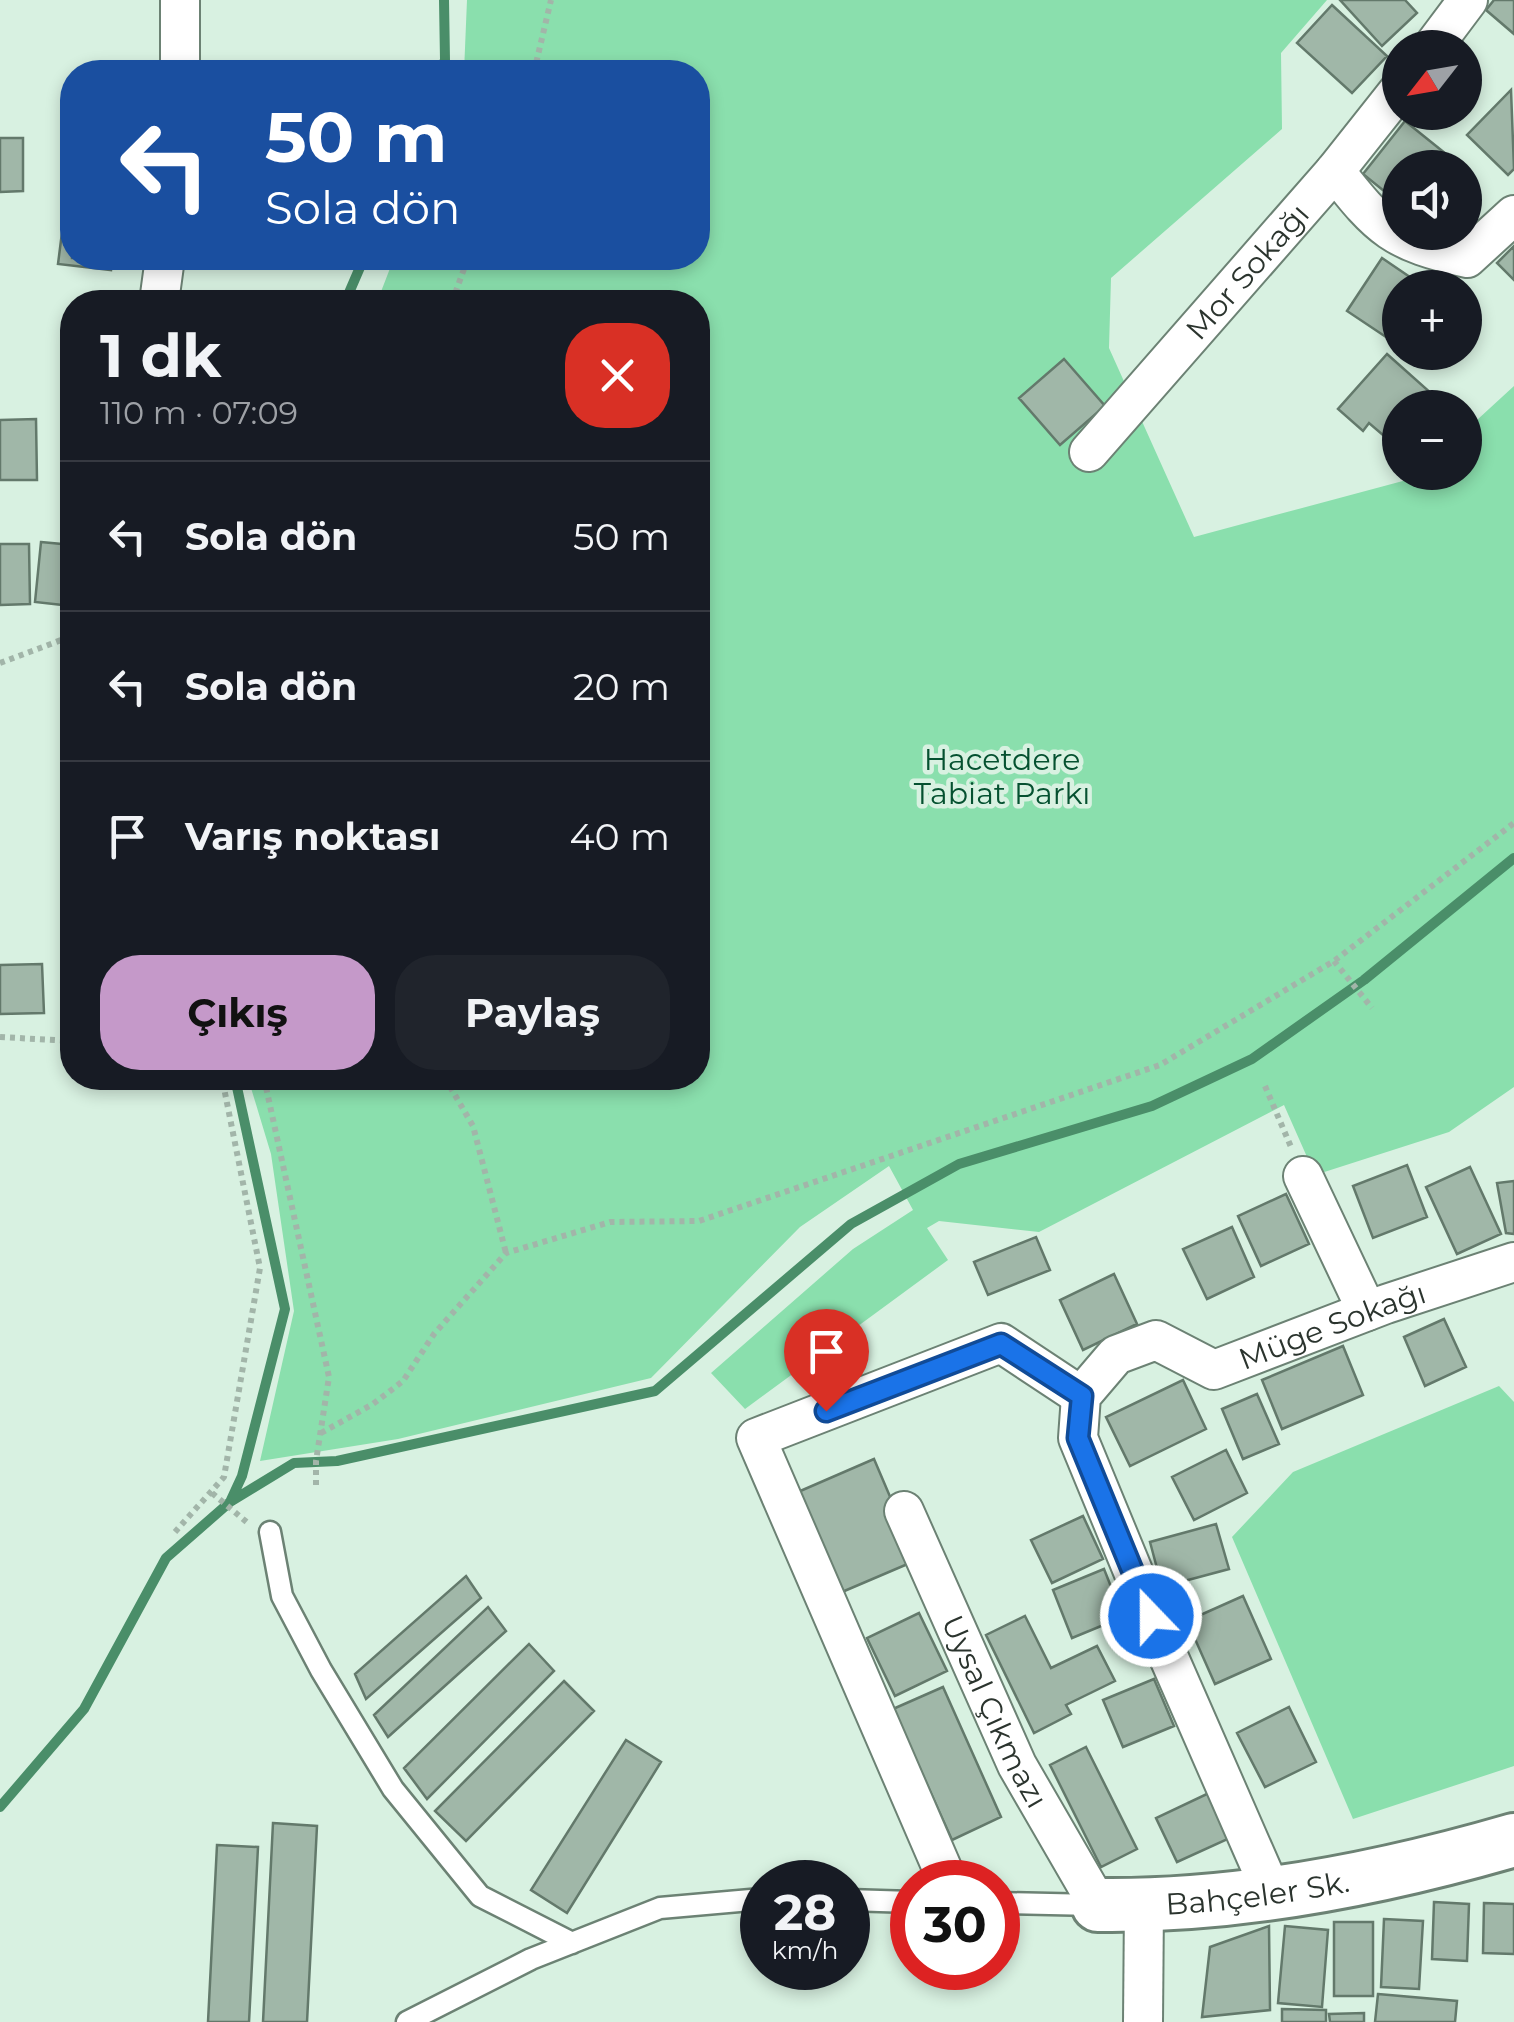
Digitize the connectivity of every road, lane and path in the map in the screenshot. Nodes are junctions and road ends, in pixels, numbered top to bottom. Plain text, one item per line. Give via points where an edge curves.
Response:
1 (180, 0) edge
2 (551, 0) edge
3 (1468, 0) edge
4 (1446, 30) edge
5 (180, 60) edge
6 (537, 60) edge
7 (1382, 111) edge
8 (1335, 170) junction
9 (1514, 214) edge
10 (1089, 452) dead end
11 (60, 641) edge
12 (0, 664) edge
13 (1514, 824) edge
14 (1334, 961) junction
15 (1372, 1008) dead end
16 (0, 1037) edge
17 (60, 1040) edge
18 (1265, 1086) dead end
19 (224, 1090) edge
20 (267, 1090) edge
21 (452, 1090) edge
22 (1303, 1176) joint
23 (506, 1253) junction
24 (1514, 1262) edge
25 (1368, 1312) junction
26 (1082, 1396) junction
27 (320, 1433) junction
28 (316, 1490) dead end
29 (212, 1493) junction
30 (904, 1511) dead end
31 (242, 1522) dead end
32 (174, 1532) dead end
33 (270, 1532) dead end
34 (1514, 1840) edge
35 (938, 1860) edge
36 (1272, 1893) junction
37 (740, 1900) edge
38 (1020, 1903) edge
39 (1121, 1904) junction
40 (572, 1943) junction
41 (407, 2022) edge
42 (1143, 2022) edge

1 - 5 street
2 - 6 path
3 - 4 street
7 - 8 street, Mor Sokağı
8 - 9 street via 1371,218 1418,248 1467,258
8 - 10 street, Mor Sokağı
11 - 12 path
13 - 14 path
14 - 15 path
14 - 23 path via 1160,1066 698,1221 610,1222
16 - 17 path
18 - 22 path
19 - 29 path via 260,1268 224,1476
20 - 27 path via 329,1377
21 - 23 path via 474,1126
22 - 25 street
23 - 27 path via 434,1334 403,1381
24 - 25 street, Müge Sokağı
25 - 26 street, Müge Sokağı via 1214,1370 1156,1340 1116,1355
26 - 35 street via 1001,1344 756,1438
26 - 36 street via 1078,1438
27 - 28 path
29 - 31 path
29 - 32 path
30 - 39 street, Uysal Çıkmazı via 1017,1765
33 - 40 lane via 282,1596 393,1789 480,1896
34 - 36 street, Bahçeler Sk. via 1428,1865
36 - 39 street, Bahçeler Sk.
37 - 40 lane via 660,1908
38 - 39 lane, Bahçeler Sk.
39 - 42 street
40 - 41 lane

